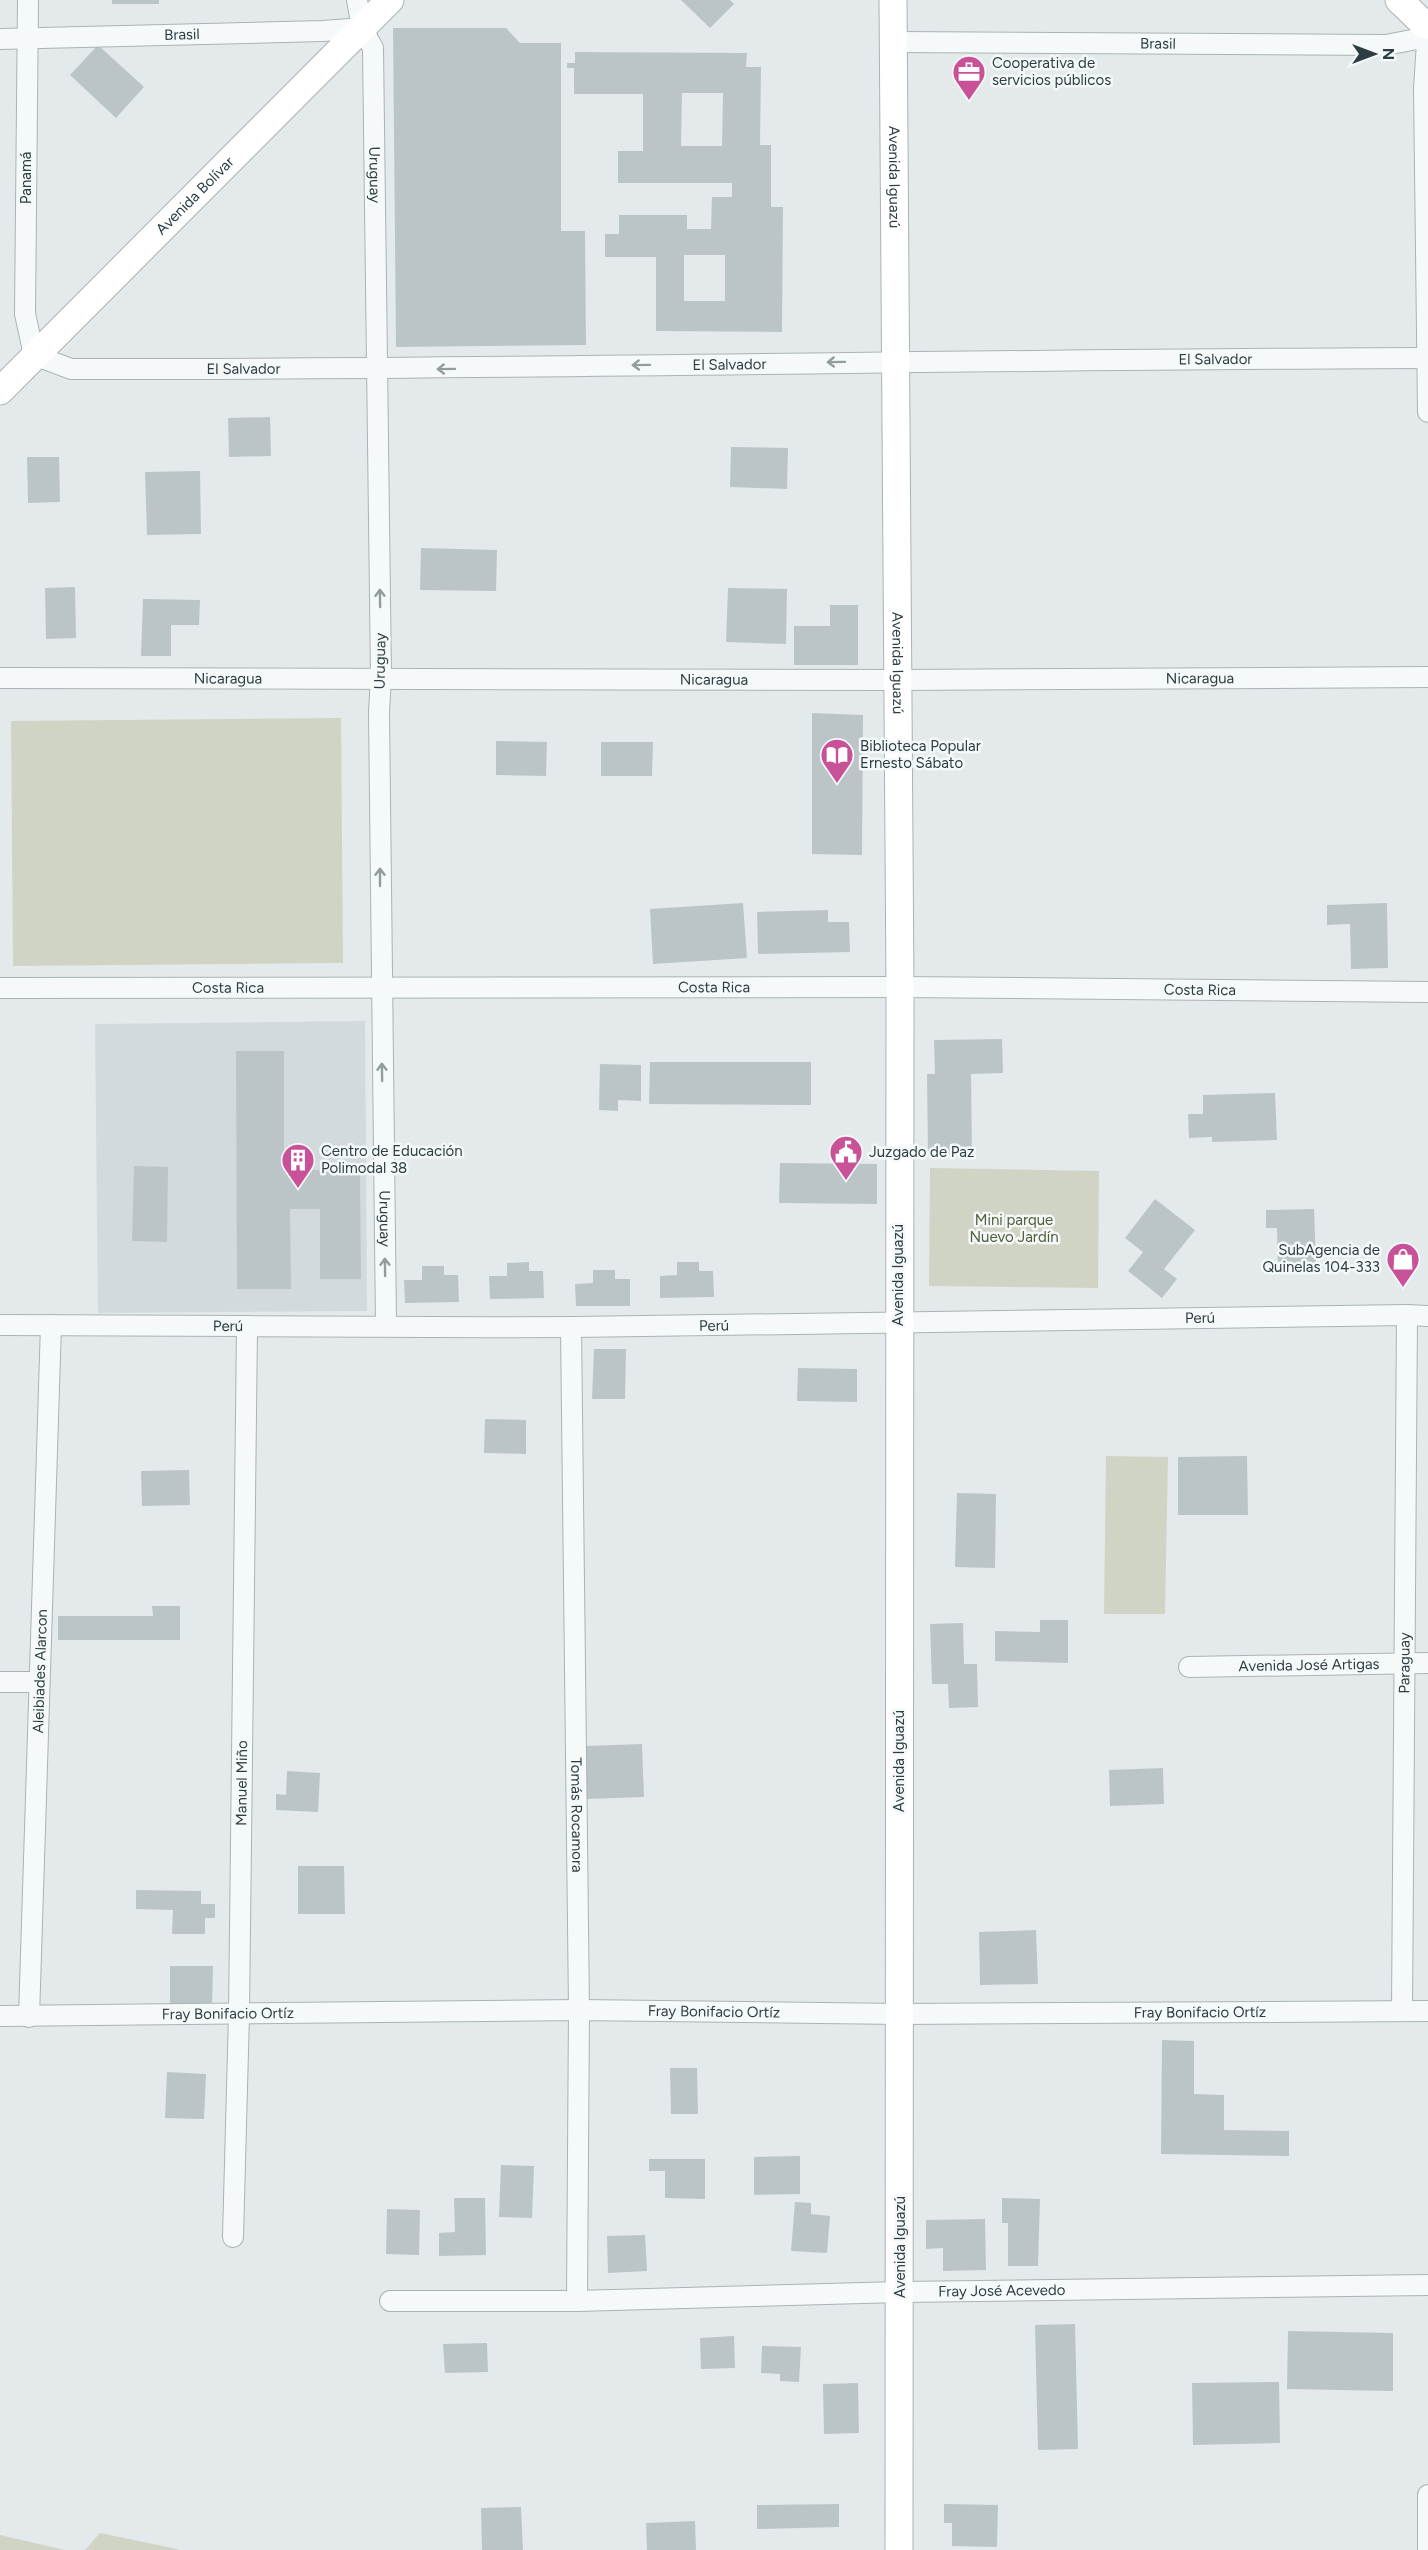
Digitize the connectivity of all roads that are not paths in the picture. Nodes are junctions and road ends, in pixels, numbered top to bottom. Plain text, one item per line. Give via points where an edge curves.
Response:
1 (28, 0) edge
2 (357, 0) edge
3 (390, 0) edge
4 (893, 0) edge
5 (1399, 0) edge
6 (362, 28) junction
7 (1426, 34) edge
8 (0, 39) edge
9 (27, 39) junction
10 (894, 42) junction
11 (34, 355) junction
12 (1427, 358) edge
13 (894, 361) junction
14 (377, 370) junction
15 (0, 392) edge
16 (1428, 412) edge
17 (381, 677) junction
18 (1428, 677) edge
19 (0, 678) edge
20 (898, 680) junction
21 (381, 987) junction
22 (900, 987) junction
23 (0, 988) edge
24 (1428, 992) edge
25 (1407, 1315) junction
26 (1428, 1316) edge
27 (898, 1322) junction
28 (0, 1325) edge
29 (51, 1325) junction
30 (386, 1325) junction
31 (571, 1327) junction
32 (247, 1328) junction
33 (1405, 1663) junction
34 (1428, 1663) edge
35 (1189, 1667) dead end
36 (0, 1682) edge
37 (39, 1682) junction
38 (579, 2010) junction
39 (1402, 2011) junction
40 (1428, 2011) edge
41 (239, 2014) junction
42 (900, 2014) junction
43 (0, 2016) edge
44 (29, 2017) junction
45 (233, 2236) dead end
46 (1428, 2285) edge
47 (900, 2292) junction
48 (390, 2301) dead end
49 (576, 2301) junction
50 (1428, 2495) edge
51 (899, 2550) edge
52 (1428, 2550) edge

1 - 9 street, Panamá
2 - 6 street, Uruguay
3 - 6 main road, Avenida Bolívar
4 - 10 main road, Avenida Iguazú
5 - 7 main road
6 - 9 street, Brasil
6 - 11 main road, Avenida Bolívar
6 - 14 street, Uruguay via 373,48
7 - 10 street, Brasil via 1386,45
7 - 12 street
8 - 9 street, Brasil
9 - 11 street, Panamá via 25,314
10 - 13 main road, Avenida Iguazú
11 - 14 street, El Salvador via 71,369
11 - 15 main road, Avenida Bolívar
12 - 13 street, El Salvador
12 - 16 street
13 -> 14 street, El Salvador
13 - 20 main road, Avenida Iguazú
17 -> 14 street, Uruguay
17 - 19 street, Nicaragua
17 - 20 street, Nicaragua
21 -> 17 street, Uruguay
18 - 20 street, Nicaragua
20 - 22 main road, Avenida Iguazú
21 - 22 street, Costa Rica
21 - 23 street, Costa Rica
30 -> 21 street, Uruguay
22 - 24 street, Costa Rica
22 - 27 main road, Avenida Iguazú
25 - 26 street, Perú
25 - 27 street, Perú
25 - 33 street, Paraguay
27 - 31 street, Perú
27 - 42 main road, Avenida Iguazú
28 - 29 street, Perú
29 - 32 street, Perú
29 - 37 street, Aleibiades Alarcon
30 - 31 street, Perú
30 - 32 street, Perú
31 - 38 street, Tomás Rocamora
32 - 41 street, Manuel Miño
33 - 34 street, Avenida José Artigas
33 - 35 street, Avenida José Artigas
33 - 39 street, Paraguay
36 - 37 street
37 - 44 street, Aleibiades Alarcon
38 - 41 street, Fray Bonifacio Ortíz
38 - 42 street, Fray Bonifacio Ortíz
38 - 49 street, Tomás Rocamora
39 - 40 street, Fray Bonifacio Ortíz
39 - 42 street, Fray Bonifacio Ortíz
41 - 44 street, Fray Bonifacio Ortíz
41 - 45 street, Manuel Miño
42 - 47 main road, Avenida Iguazú
43 - 44 street, Fray Bonifacio Ortíz
46 - 47 street, Fray José Acevedo
47 - 49 street, Fray José Acevedo
47 - 51 main road, Avenida Iguazú
48 - 49 street, Fray José Acevedo
50 - 52 street

